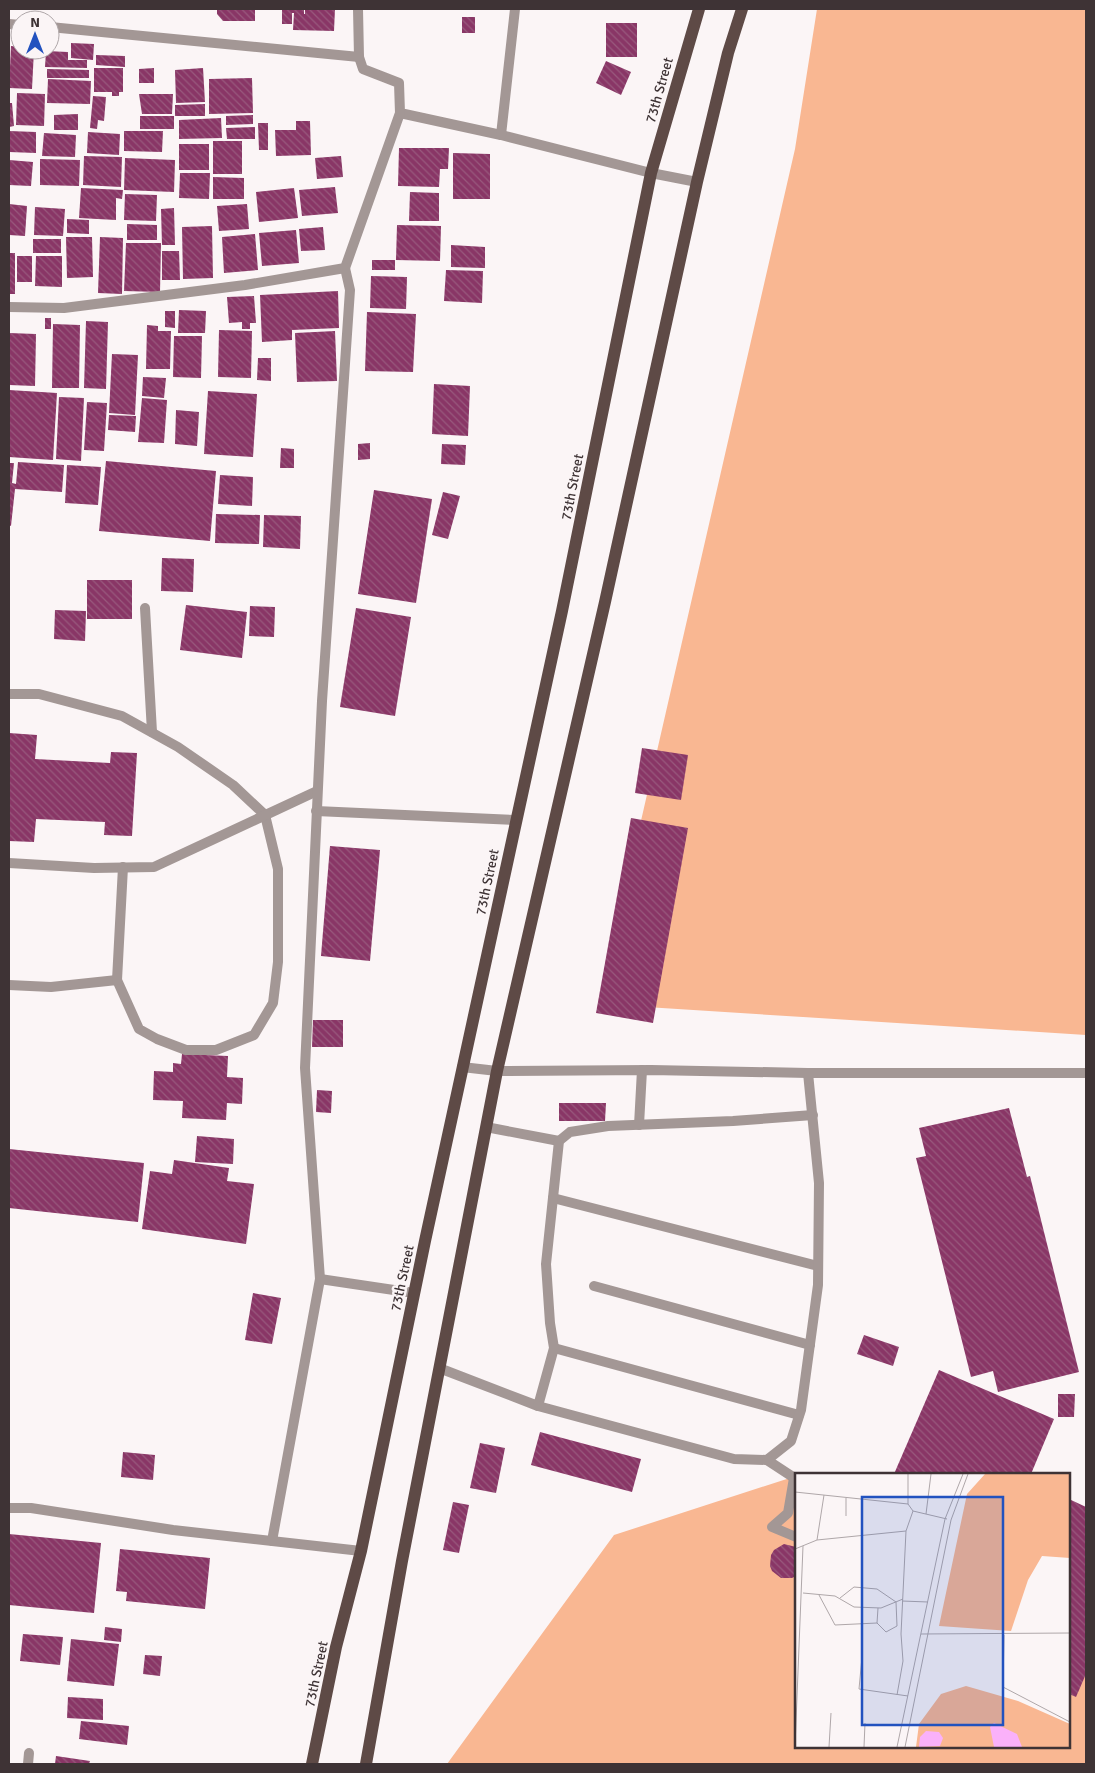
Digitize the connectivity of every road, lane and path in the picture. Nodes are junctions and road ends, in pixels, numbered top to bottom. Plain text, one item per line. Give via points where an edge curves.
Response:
1 (358, 9) edge
2 (515, 9) edge
3 (699, 9) edge
4 (742, 9) edge
5 (60, 28) edge
6 (359, 57) junction
7 (400, 112) junction
8 (501, 135) junction
9 (651, 173) junction
10 (697, 182) junction
11 (345, 268) junction
12 (9, 307) edge
13 (145, 608) dead end
14 (9, 694) edge
15 (152, 732) junction
16 (317, 791) junction
17 (316, 811) junction
18 (265, 815) junction
19 (516, 820) junction
20 (9, 863) edge
21 (124, 867) junction
22 (117, 980) junction
23 (9, 985) edge
24 (462, 1067) junction
25 (642, 1070) junction
26 (497, 1071) junction
27 (1086, 1073) edge
28 (808, 1074) junction
29 (813, 1115) junction
30 (639, 1124) junction
31 (486, 1127) junction
32 (559, 1141) junction
33 (553, 1198) junction
34 (818, 1266) junction
35 (320, 1279) junction
36 (594, 1286) dead end
37 (414, 1293) junction
38 (810, 1345) junction
39 (554, 1348) junction
40 (440, 1368) junction
41 (538, 1406) junction
42 (799, 1415) junction
43 (767, 1460) junction
44 (795, 1479) edge
45 (9, 1508) edge
46 (795, 1537) edge
47 (272, 1541) junction
48 (361, 1551) junction
49 (29, 1753) dead end
50 (28, 1764) edge
51 (312, 1764) edge
52 (366, 1764) edge

1 - 6 street
2 - 8 street
3 - 9 main road, 73th Street
4 - 10 main road
5 - 6 street
6 - 7 street via 363,69 399,83
7 - 8 street
7 - 11 street
8 - 9 street
9 - 10 street
9 - 19 main road, 73th Street
10 - 26 main road
11 - 12 street via 245,285 64,308
11 - 16 street via 350,290
13 - 15 street
14 - 15 street via 39,694 122,716
15 - 18 street via 233,785
16 - 17 street
16 - 18 street
17 - 19 street
17 - 35 street via 305,1068
18 - 21 street via 154,867
18 - 22 street via 278,869 278,962 273,1003 254,1035 216,1050 186,1050 157,1039 139,1029
19 - 24 main road, 73th Street
20 - 21 street
21 - 22 street
22 - 23 street via 51,988
24 - 26 street
24 - 37 main road, 73th Street
25 - 26 street
25 - 28 street
25 - 30 street
26 - 31 main road
27 - 28 street
28 - 29 street
29 - 30 street
29 - 34 street via 819,1183
30 - 32 street via 570,1132
31 - 32 street
31 - 40 main road
32 - 33 street
33 - 34 street
33 - 39 street via 546,1264
34 - 38 street
35 - 37 street
35 - 47 street
36 - 38 street
37 - 48 main road, 73th Street
38 - 42 street
39 - 41 street
39 - 42 street
40 - 41 street
40 - 52 main road
41 - 43 street via 734,1459
42 - 43 street via 791,1441
43 - 44 street
44 - 46 street via 788,1513 772,1527
45 - 47 street via 31,1508 173,1530
47 - 48 street
48 - 51 main road, 73th Street via 336,1647
49 - 50 street

